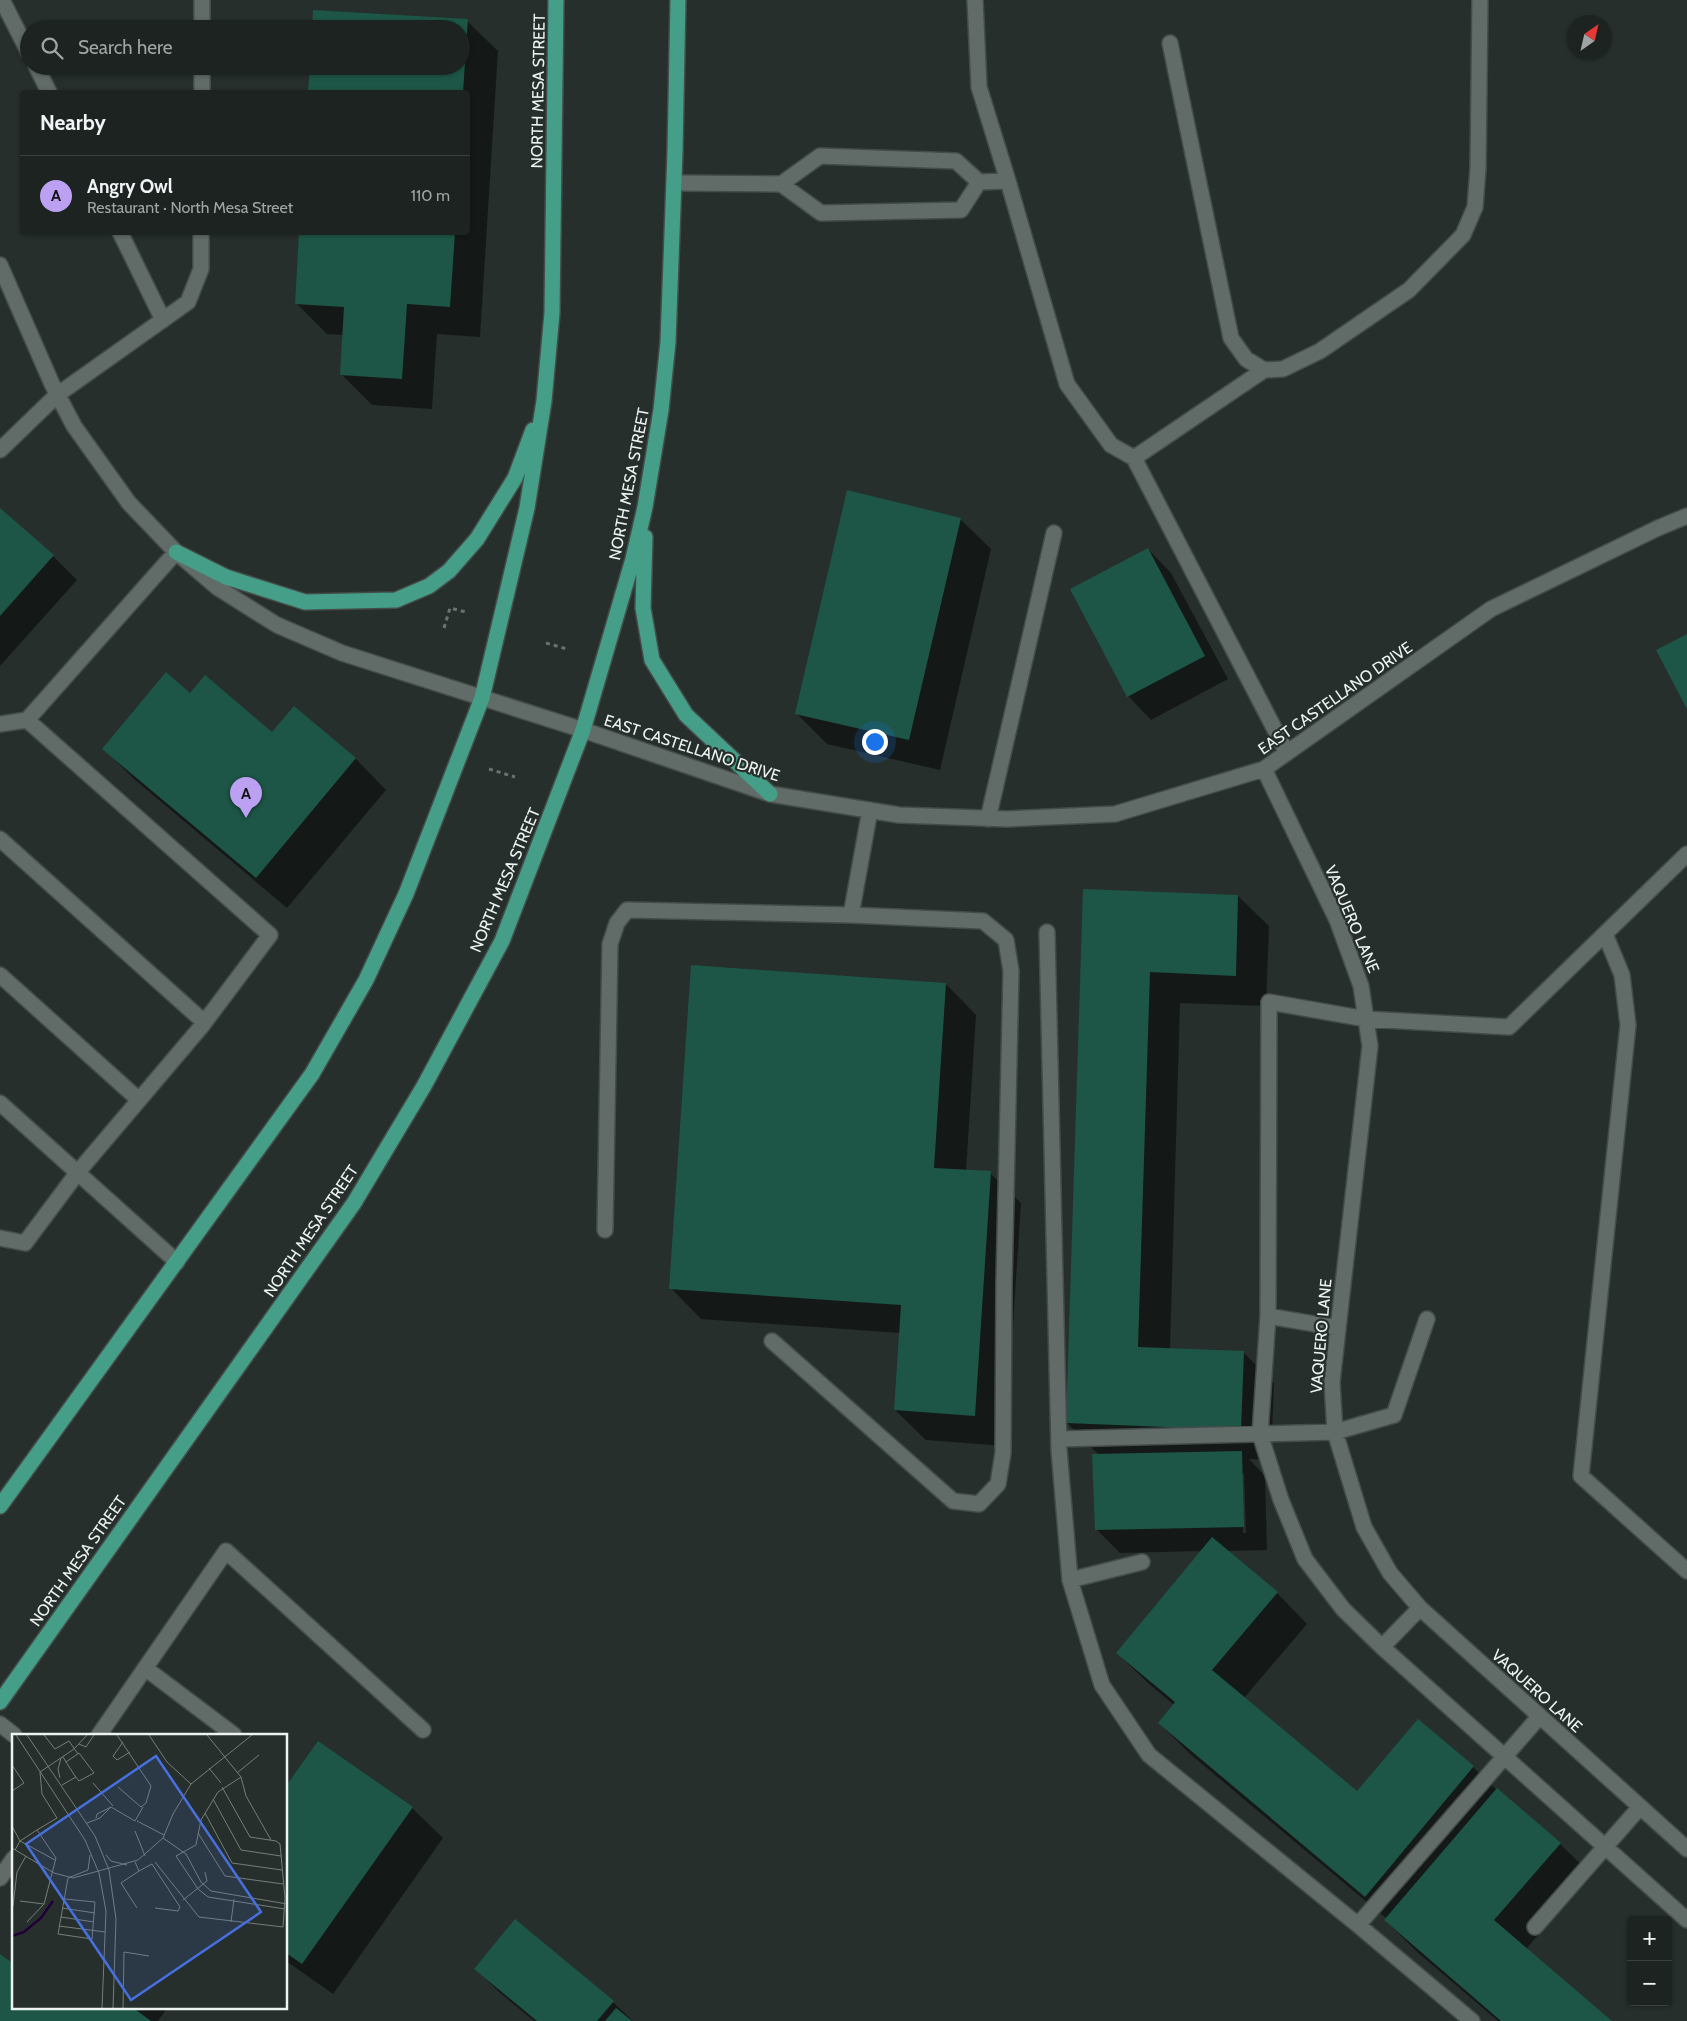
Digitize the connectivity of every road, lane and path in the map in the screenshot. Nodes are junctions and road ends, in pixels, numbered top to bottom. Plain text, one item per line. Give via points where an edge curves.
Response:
1 (2, 0) edge
2 (202, 0) edge
3 (556, 0) edge
4 (678, 0) edge
5 (975, 0) edge
6 (1480, 0) edge
7 (202, 20) edge
8 (20, 35) edge
9 (1170, 43) dead end
10 (40, 75) edge
11 (202, 75) edge
12 (48, 90) edge
13 (202, 90) edge
14 (1008, 181) junction
15 (979, 182) junction
16 (674, 183) junction
17 (781, 184) junction
18 (122, 235) edge
19 (201, 235) edge
20 (0, 265) edge
21 (164, 320) junction
22 (1264, 370) junction
23 (57, 394) junction
24 (544, 401) junction
25 (0, 450) edge
26 (1134, 458) junction
27 (645, 507) junction
28 (1687, 516) edge
29 (1054, 533) dead end
30 (176, 552) junction
31 (466, 612) dead end
32 (444, 628) dead end
33 (546, 643) dead end
34 (567, 649) dead end
35 (482, 698) junction
36 (27, 720) junction
37 (0, 724) edge
38 (583, 730) junction
39 (1287, 753) junction
40 (489, 769) dead end
41 (1264, 769) junction
42 (516, 776) dead end
43 (770, 794) junction
44 (870, 810) junction
45 (988, 818) junction
46 (0, 839) edge
47 (1687, 854) edge
48 (851, 915) junction
49 (1047, 932) dead end
50 (1605, 934) junction
51 (0, 975) edge
52 (1366, 1019) junction
53 (204, 1022) junction
54 (138, 1100) junction
55 (0, 1103) edge
56 (78, 1172) junction
57 (605, 1230) dead end
58 (0, 1238) edge
59 (178, 1262) junction
60 (1268, 1316) junction
61 (1427, 1319) dead end
62 (1338, 1328) junction
63 (772, 1341) dead end
64 (1335, 1432) junction
65 (1260, 1434) junction
66 (1059, 1439) junction
67 (0, 1506) edge
68 (1142, 1562) dead end
69 (1687, 1571) edge
70 (1070, 1580) junction
71 (1420, 1608) junction
72 (1382, 1647) junction
73 (145, 1668) junction
74 (0, 1702) edge
75 (1539, 1717) junction
76 (0, 1724) edge
77 (423, 1730) dead end
78 (13, 1734) edge
79 (100, 1734) edge
80 (233, 1734) edge
81 (1505, 1756) junction
82 (1640, 1807) junction
83 (1605, 1846) junction
84 (1687, 1849) edge
85 (12, 1861) edge
86 (0, 1878) edge
87 (1687, 1920) edge
88 (1358, 1925) junction
89 (1535, 1927) dead end
90 (1472, 2021) edge

1 - 8 street
2 - 7 street
3 - 24 main road, NORTH MESA STREET via 552,313
4 - 16 main road, NORTH MESA STREET
5 - 14 street via 979,87
6 - 22 street via 1476,197 1475,207 1462,235 1409,290 1320,351 1283,369
9 - 22 street via 1231,338 1246,359
10 - 12 street
11 - 13 street
14 - 15 street
14 - 26 street via 1067,384 1111,445
15 - 17 street via 956,161 820,156
15 - 17 street via 961,210 821,212
16 - 17 street
16 - 27 main road, NORTH MESA STREET via 668,342
18 - 21 street
19 - 21 street via 201,269 188,302
20 - 23 street, EAST CASTELLANO DRIVE
21 - 23 street
22 - 26 street
23 - 25 street
23 - 30 street, EAST CASTELLANO DRIVE via 74,426 129,503
24 - 30 main road via 515,478 477,539 449,571 429,586 396,600 305,602 226,578
24 - 35 main road, NORTH MESA STREET via 527,508
26 - 39 street
27 - 38 main road, NORTH MESA STREET
27 - 43 main road via 644,608 652,660 686,715
28 - 39 street, EAST CASTELLANO DRIVE via 1491,609
29 - 45 street
30 - 35 street, EAST CASTELLANO DRIVE via 218,588 277,625 342,653
30 - 36 street
31 - 32 path via 450,608
33 - 34 path
35 - 38 street, EAST CASTELLANO DRIVE
35 - 59 main road, NORTH MESA STREET via 406,894 366,980 312,1074
36 - 37 street
36 - 53 street via 270,935
38 - 43 street, EAST CASTELLANO DRIVE
38 - 74 main road, NORTH MESA STREET via 502,941 424,1086 359,1195
39 - 41 street, EAST CASTELLANO DRIVE
40 - 42 path
41 - 45 street, EAST CASTELLANO DRIVE via 1115,814
41 - 52 street, VAQUERO LANE via 1337,920 1361,986
43 - 44 street, EAST CASTELLANO DRIVE
44 - 45 street, EAST CASTELLANO DRIVE via 900,815
44 - 48 street
46 - 53 street
47 - 50 street
48 - 57 street via 627,910 617,923 610,944
48 - 63 street via 983,921 1006,940 1010,981 1003,1453 998,1484 979,1504 953,1501
49 - 66 street
50 - 52 street via 1509,1027
50 - 69 street via 1622,975 1628,1025 1581,1476
51 - 54 street
52 - 60 street via 1269,1002
52 - 62 street, VAQUERO LANE via 1370,1046
53 - 54 street
54 - 56 street
55 - 56 street
56 - 58 street via 25,1243
56 - 59 street
59 - 67 main road, NORTH MESA STREET
60 - 62 street
60 - 65 street
61 - 64 street via 1394,1414
62 - 64 street, VAQUERO LANE via 1332,1382
64 - 65 street
64 - 71 street, VAQUERO LANE via 1364,1527 1390,1573
65 - 66 street
65 - 72 street via 1281,1500 1305,1559 1343,1609
66 - 70 street
68 - 70 street
70 - 88 street via 1102,1685 1149,1755
71 - 72 street
71 - 75 street, VAQUERO LANE
72 - 81 street
73 - 77 street via 226,1551
73 - 79 street
73 - 80 street
75 - 81 street
75 - 82 street, VAQUERO LANE
76 - 78 street
81 - 83 street
81 - 88 street
82 - 83 street
82 - 84 street, VAQUERO LANE
83 - 87 street
83 - 89 street
85 - 86 street
88 - 90 street

